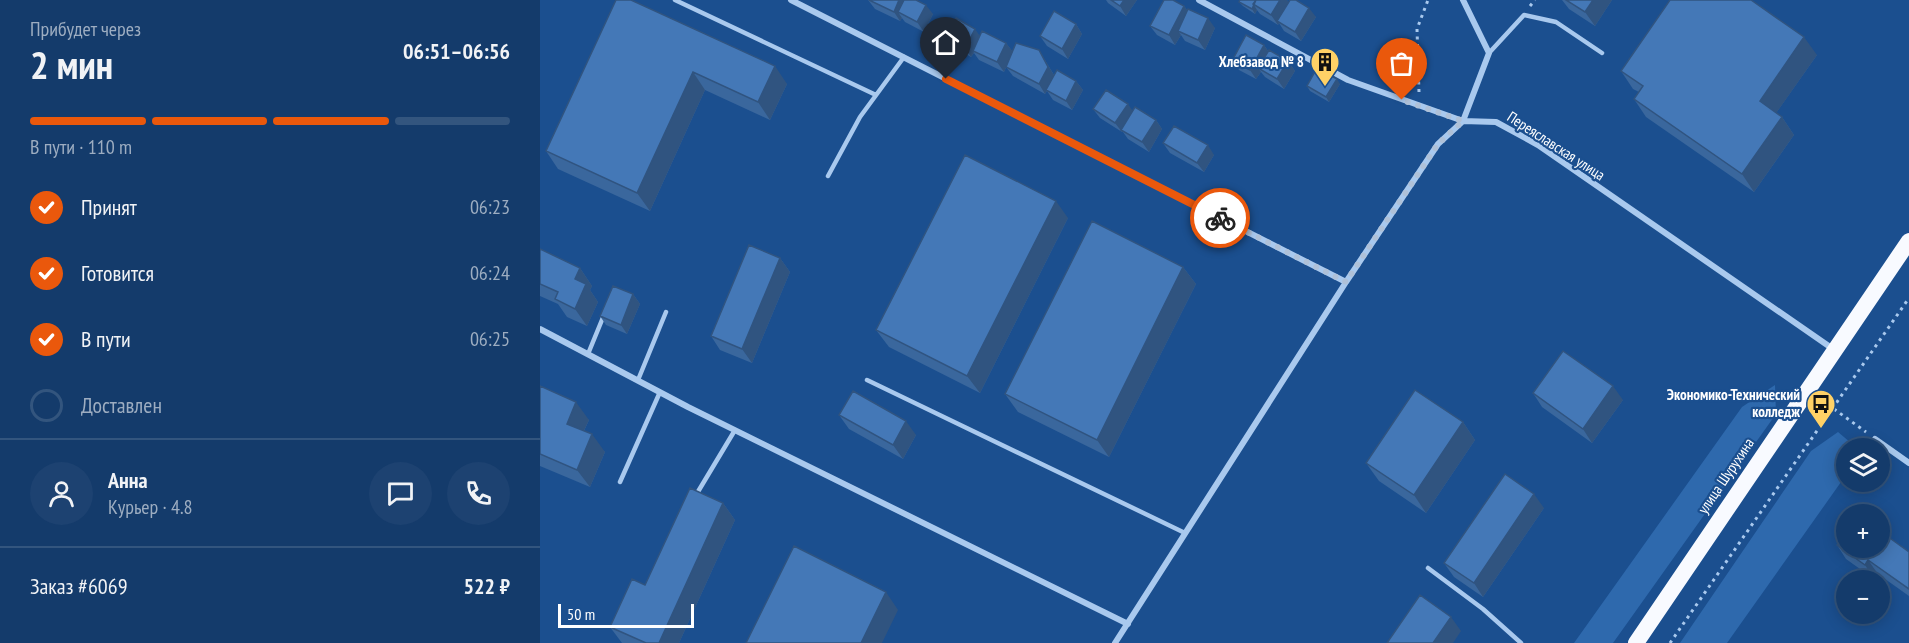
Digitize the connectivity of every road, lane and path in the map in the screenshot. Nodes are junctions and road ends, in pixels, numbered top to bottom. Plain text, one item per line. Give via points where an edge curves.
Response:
1 (675, 0) edge
2 (791, 0) edge
3 (1199, 0) edge
4 (1428, 0) edge
5 (1462, 0) edge
6 (1488, 53) junction
7 (1602, 53) dead end
8 (904, 57) junction
9 (876, 95) junction
10 (1420, 107) junction
11 (1463, 121) junction
12 (828, 176) dead end
13 (1909, 241) edge
14 (1346, 282) junction
15 (1909, 298) edge
16 (607, 307) edge
17 (666, 312) dead end
18 (540, 329) edge
19 (1833, 349) junction
20 (588, 354) junction
21 (867, 380) dead end
22 (638, 381) junction
23 (660, 392) junction
24 (1834, 408) junction
25 (735, 430) junction
26 (1874, 438) edge
27 (1890, 450) edge
28 (1909, 464) edge
29 (620, 482) dead end
30 (694, 500) edge
31 (1185, 534) junction
32 (1428, 568) dead end
33 (1128, 624) junction
34 (1115, 643) edge
35 (1521, 643) edge
36 (1636, 643) edge
37 (1671, 643) edge

1 - 9 lane
2 - 8 street
3 - 10 street, Переяславская улица via 1348,80
4 - 10 path via 1417,29
5 - 6 street
6 - 7 lane via 1524,15 1556,22
6 - 11 street
8 - 9 lane
8 - 14 street
9 - 12 lane
10 - 11 street, Переяславская улица
11 - 14 street via 1438,144
11 - 19 street, Переяславская улица via 1496,122 1538,146
13 - 19 highway, улица Шурухина
14 - 31 street
15 - 24 path
16 - 20 lane
17 - 22 lane
18 - 20 street
19 - 36 highway, улица Шурухина
20 - 22 street
21 - 31 lane
22 - 23 street
23 - 25 street
23 - 29 lane
24 - 26 path
24 - 37 path
25 - 30 lane
25 - 33 street
27 - 28 street
31 - 33 street
32 - 35 lane
33 - 34 street

